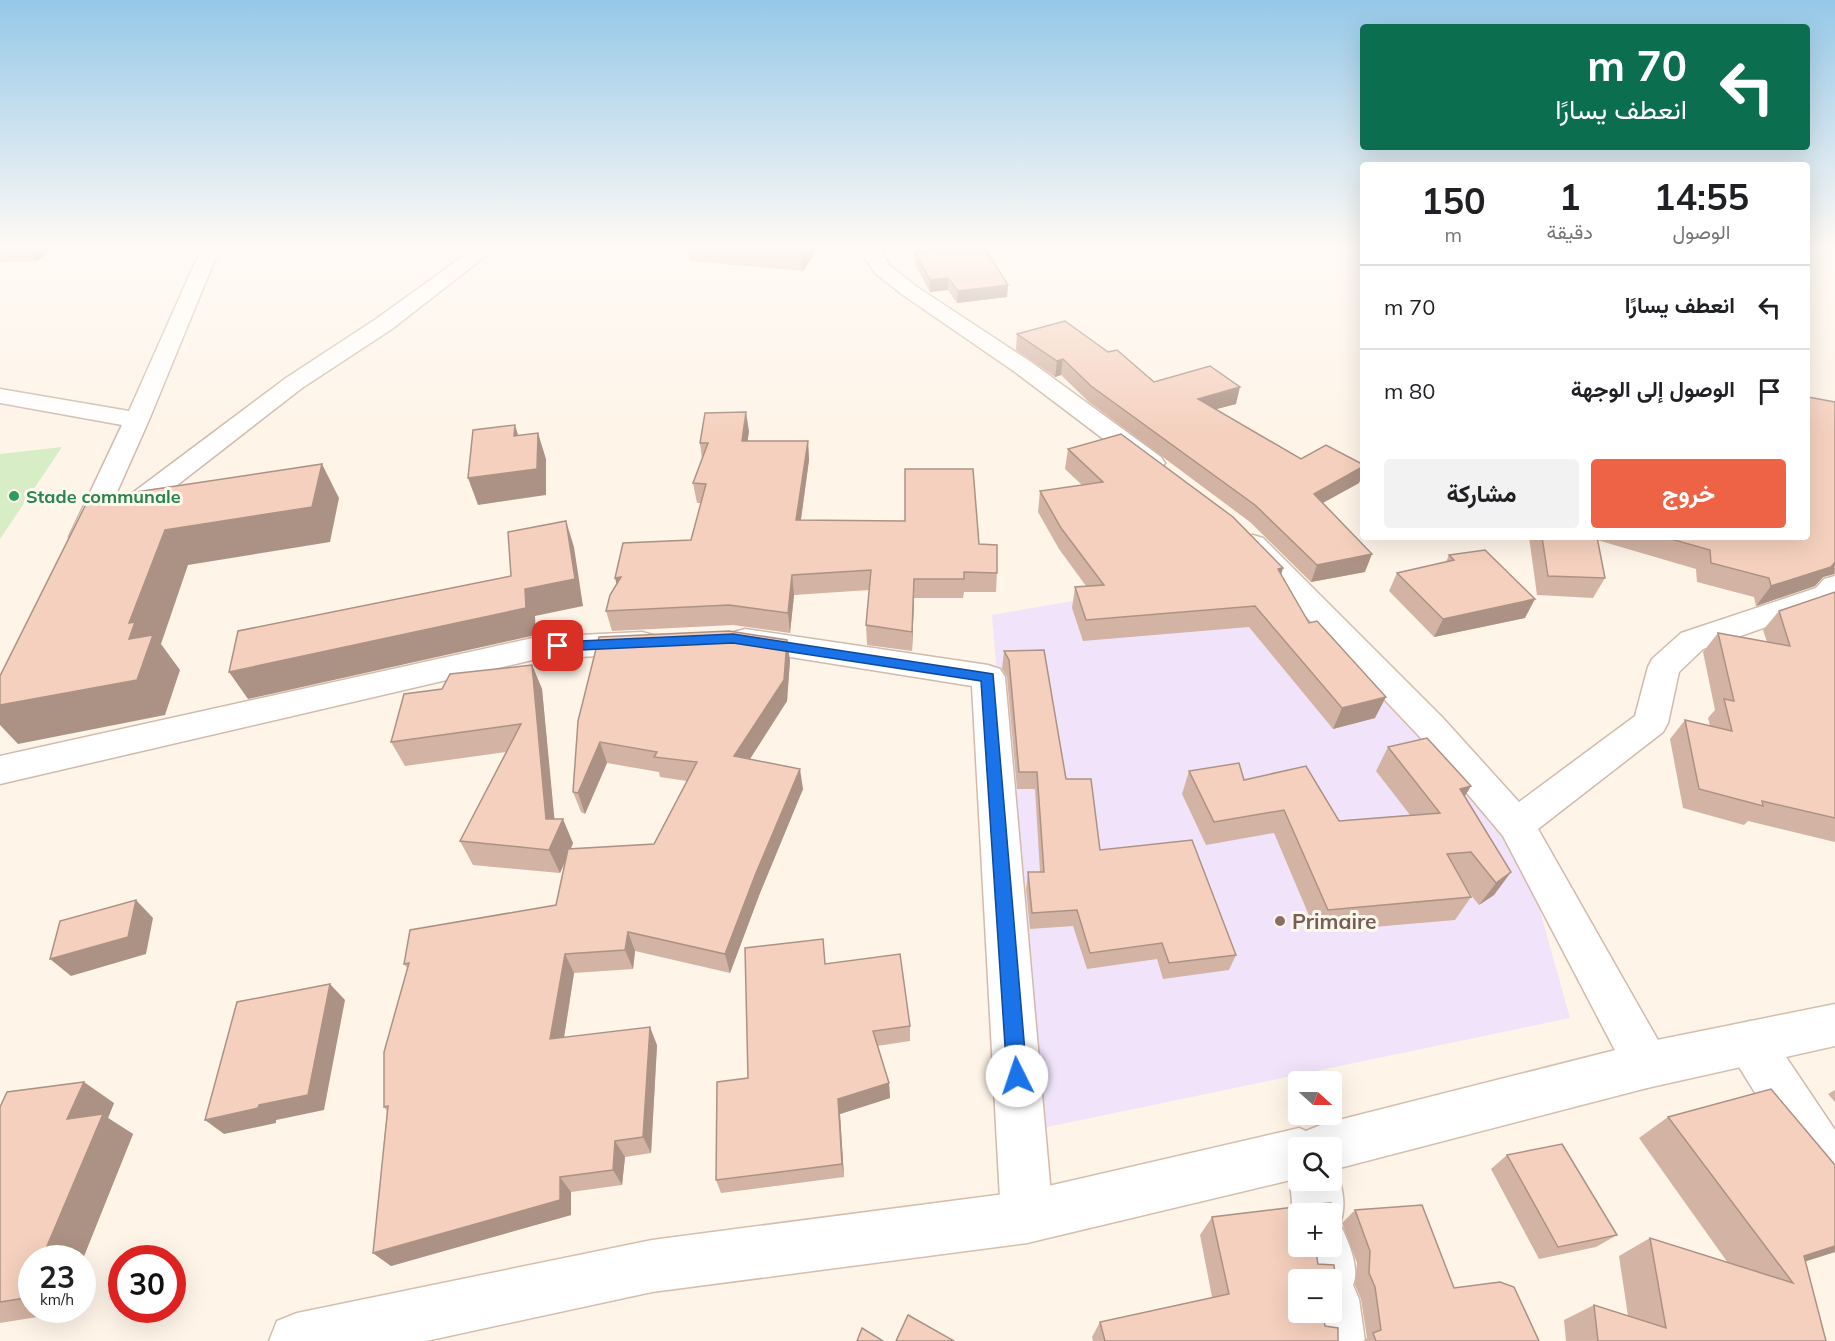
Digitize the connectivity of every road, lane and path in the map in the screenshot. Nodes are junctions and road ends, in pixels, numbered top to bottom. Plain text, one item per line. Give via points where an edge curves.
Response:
1 (184, 310) edge
2 (403, 310) edge
3 (938, 310) edge
4 (0, 396) edge
5 (137, 420) junction
6 (1174, 479) edge
7 (1230, 522) edge
8 (1835, 586) edge
9 (0, 770) edge
10 (1516, 825) junction
11 (1835, 1025) edge
12 (1750, 1043) junction
13 (1647, 1065) junction
14 (1342, 1143) edge
15 (1288, 1156) edge
16 (1835, 1174) edge
17 (1027, 1217) junction
18 (1335, 1323) edge
19 (297, 1341) edge
20 (1337, 1341) edge

1 - 5 street
2 - 5 street via 294,383 75,554
3 - 6 street via 1023,367
4 - 5 street
7 - 10 street via 1430,726
8 - 10 street via 1827,595 1692,641 1664,667 1651,723
9 - 17 street via 537,648 733,638 988,677
10 - 13 street
11 - 12 street
12 - 13 street
12 - 16 street
13 - 14 street
15 - 17 street
17 - 19 street via 652,1266
18 - 20 street

